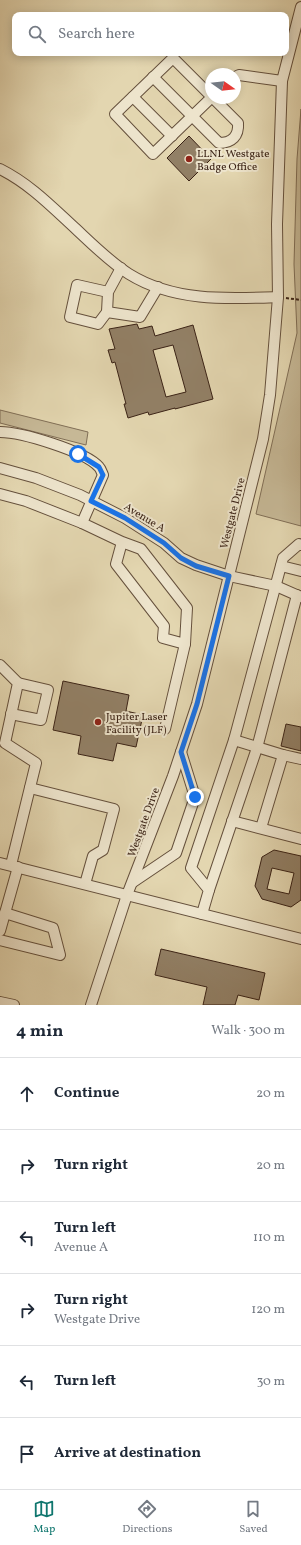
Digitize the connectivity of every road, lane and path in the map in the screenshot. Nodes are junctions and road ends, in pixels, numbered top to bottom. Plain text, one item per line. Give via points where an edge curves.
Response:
1 (301, 8) edge
2 (289, 54) edge
3 (289, 56) edge
4 (241, 74) edge
5 (153, 77) junction
6 (282, 81) junction
7 (205, 90) edge
8 (133, 96) junction
9 (205, 104) edge
10 (219, 104) edge
11 (192, 117) junction
12 (172, 136) junction
13 (0, 169) edge
14 (121, 268) junction
15 (158, 287) junction
16 (108, 292) junction
17 (278, 297) junction
18 (301, 300) edge
19 (107, 312) junction
20 (0, 432) edge
21 (0, 468) edge
22 (0, 494) edge
23 (91, 501) junction
24 (82, 523) junction
25 (122, 542) junction
26 (301, 545) edge
27 (281, 566) junction
28 (301, 571) edge
29 (229, 576) junction
30 (276, 586) junction
31 (299, 600) edge
32 (185, 644) junction
33 (0, 665) edge
34 (18, 683) junction
35 (11, 714) junction
36 (164, 728) dead end
37 (234, 740) junction
38 (257, 748) junction
39 (181, 752) junction
40 (283, 755) junction
41 (301, 759) edge
42 (30, 788) junction
43 (232, 821) junction
44 (265, 829) junction
45 (301, 839) edge
46 (0, 863) edge
47 (14, 866) junction
48 (133, 882) junction
49 (85, 884) junction
50 (209, 890) junction
51 (127, 895) junction
52 (4, 901) edge
53 (5, 913) junction
54 (202, 914) junction
55 (0, 931) edge
56 (301, 939) edge
57 (0, 940) edge
58 (0, 1002) edge
59 (12, 1005) edge
60 (91, 1005) edge

1 - 2 street, Westgate Drive
3 - 6 street, Westgate Drive
4 - 6 street
5 - 7 street via 173,58
5 - 8 street
5 - 11 street
6 - 17 street, Westgate Drive via 277,224
8 - 12 street
8 - 12 street via 115,114 153,154
9 - 11 street
10 - 11 street via 238,123 237,134 230,142 220,143
11 - 12 street
13 - 14 street via 30,187
14 - 15 street via 130,275
14 - 16 street
15 - 17 street via 195,296 227,299
15 - 19 street via 140,317
16 - 19 street
16 - 19 street via 77,285 70,317 98,324
17 - 18 path
17 - 29 street, Westgate Drive via 270,395 263,439
20 - 23 street via 47,442 78,454 99,467 103,475
21 - 23 street, Avenue A via 36,478
22 - 24 street via 26,501
23 - 24 street
23 - 29 street, Avenue A via 125,518 164,543 181,558 196,566
24 - 25 street
25 - 32 street via 141,549 187,608
25 - 32 street via 116,564 164,626 163,638
26 - 27 street via 299,544 284,558
27 - 28 street
27 - 30 street
29 - 30 street, Avenue A
29 - 39 street, Westgate Drive via 197,704
30 - 31 street, Avenue A
30 - 37 street
31 - 38 street
32 - 36 street
33 - 34 street
34 - 35 street
34 - 35 street via 48,690 41,720
35 - 42 street via 5,743 36,763
37 - 38 street
37 - 50 street via 191,868
38 - 40 street
38 - 43 street
39 - 48 street, Westgate Drive
39 - 48 street via 195,797 176,853
40 - 41 street
40 - 44 street
42 - 47 street
42 - 49 street via 114,809 103,850 93,856
43 - 44 street
43 - 50 street
44 - 45 street
46 - 47 street
47 - 49 street
47 - 52 street
48 - 51 street, Westgate Drive
49 - 51 street
50 - 54 street
51 - 54 street
51 - 60 street, Westgate Drive
52 - 53 street
53 - 55 street
53 - 57 street via 53,928 60,955
54 - 56 street
58 - 59 street

